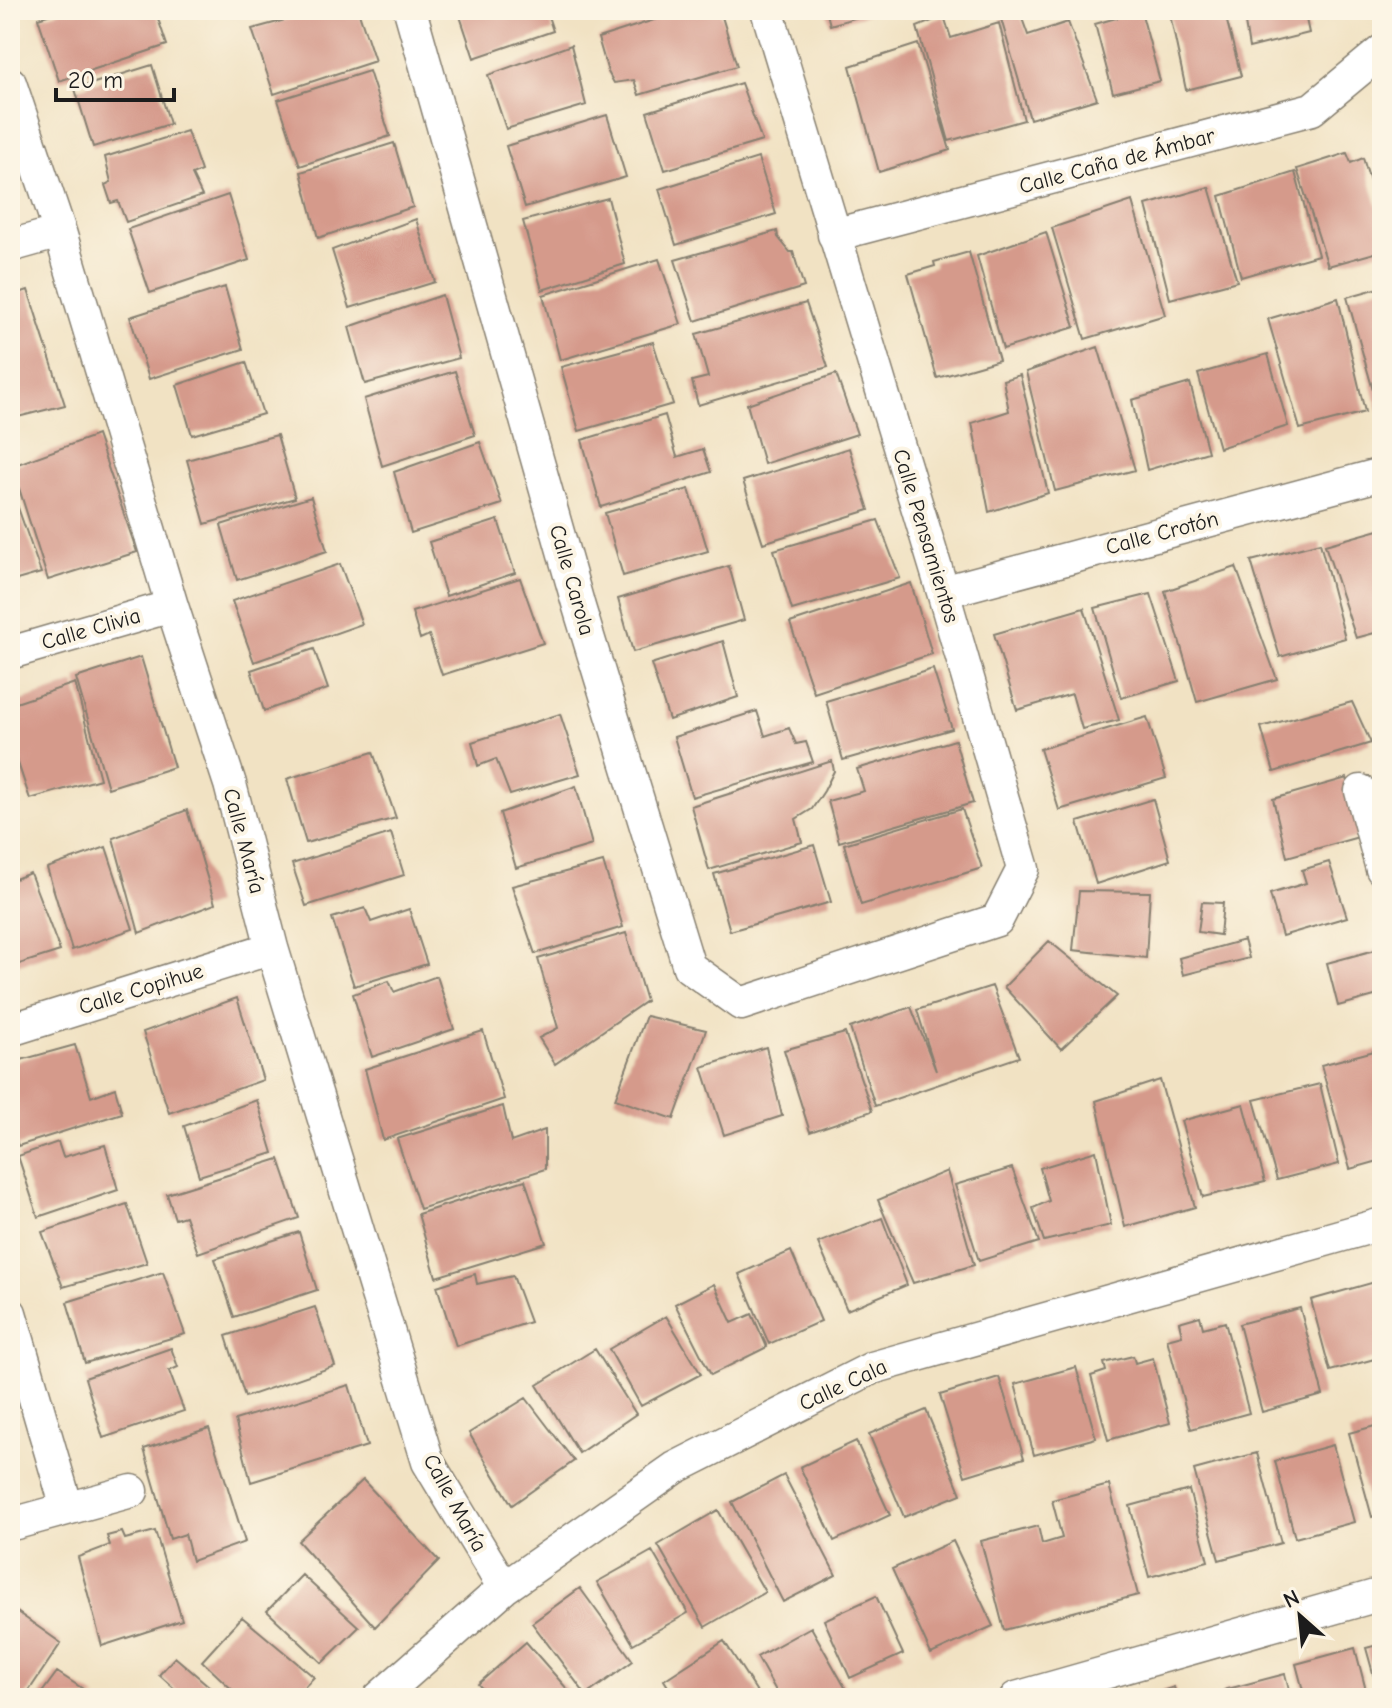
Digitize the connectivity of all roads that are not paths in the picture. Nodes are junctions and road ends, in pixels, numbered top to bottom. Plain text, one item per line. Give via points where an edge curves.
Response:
1 (410, 10) edge
2 (767, 10) edge
3 (1382, 51) edge
4 (10, 83) edge
5 (60, 232) junction
6 (834, 235) junction
7 (10, 246) edge
8 (1382, 474) edge
9 (943, 592) junction
10 (172, 606) junction
11 (10, 653) edge
12 (1361, 791) dead end
13 (1381, 857) edge
14 (272, 948) junction
15 (859, 965) joint
16 (10, 1030) edge
17 (1382, 1224) edge
18 (10, 1313) edge
19 (132, 1491) dead end
20 (67, 1508) junction
21 (16, 1523) dead end
22 (504, 1588) junction
23 (1382, 1594) edge
24 (379, 1698) edge
25 (1016, 1698) edge

1 - 15 street, Calle Carola via 579,607 689,967 741,1004
2 - 6 street, Calle Pensamientos
3 - 6 street, Calle Caña de Ámbar via 1312,109
4 - 5 street, Calle María
5 - 7 street
5 - 10 street, Calle María
6 - 9 street, Calle Pensamientos
8 - 9 street, Calle Crotón
9 - 15 street, Calle Pensamientos via 1023,869 997,920
10 - 11 street, Calle Clivia
10 - 14 street, Calle María via 230,784
12 - 13 street
14 - 16 street, Calle Copihue
14 - 22 street, Calle María via 428,1462
17 - 22 street, Calle Cala via 872,1368 675,1468
18 - 20 street
19 - 20 street
20 - 21 street
22 - 24 street, Calle Cala
23 - 25 street

